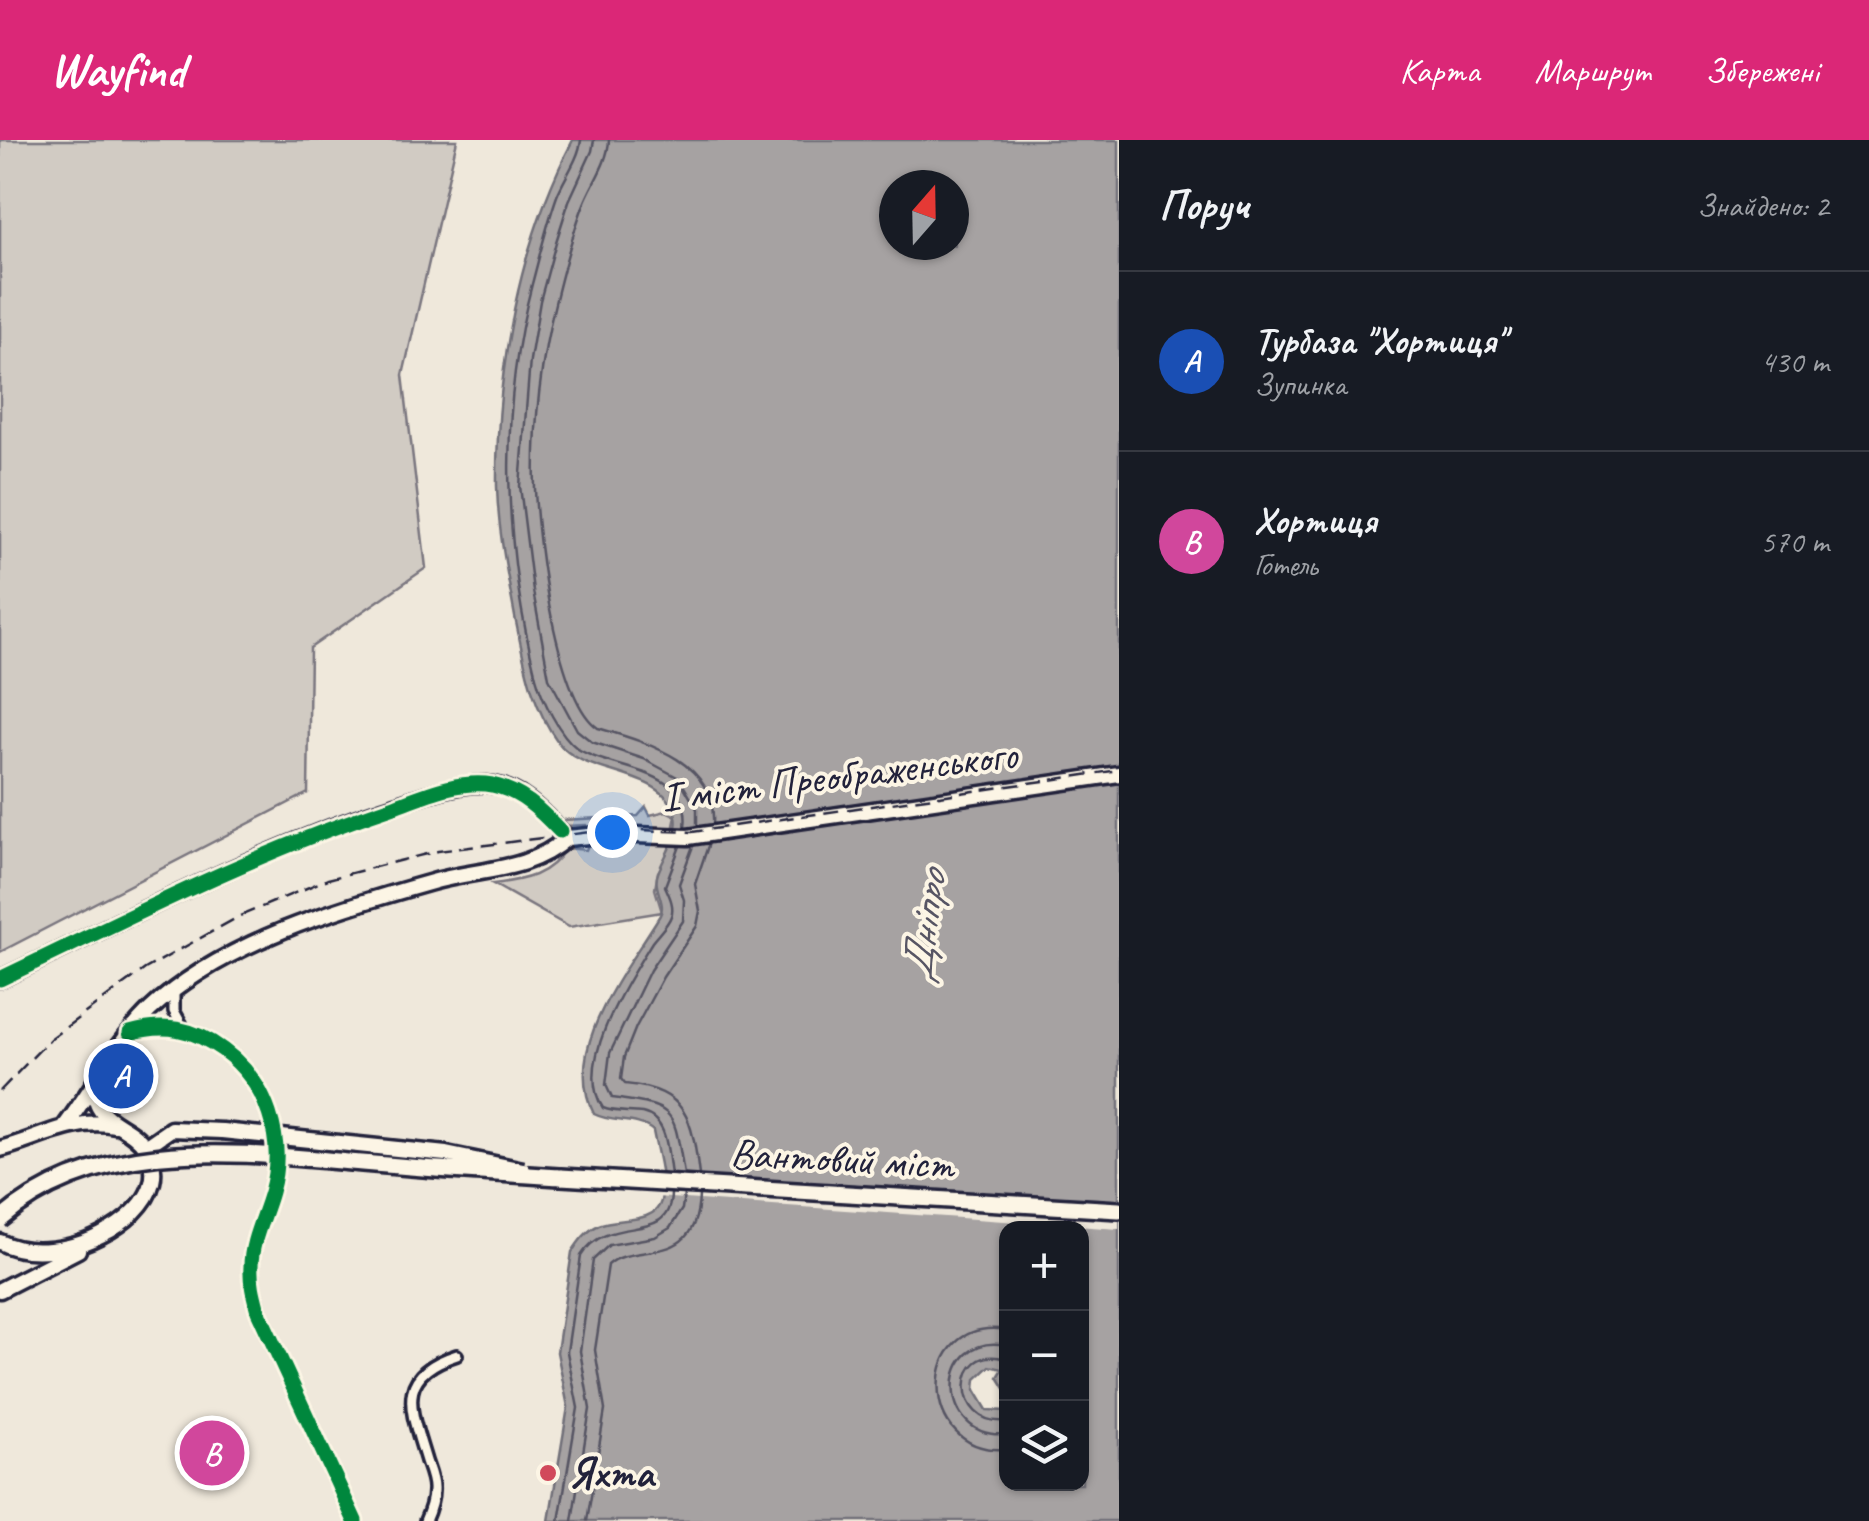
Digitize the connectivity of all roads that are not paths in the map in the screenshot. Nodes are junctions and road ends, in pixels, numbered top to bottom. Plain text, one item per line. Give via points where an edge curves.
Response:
1 (1119, 774) edge
2 (564, 835) junction
3 (0, 979) edge
4 (174, 991) junction
5 (184, 1030) junction
6 (130, 1033) junction
7 (100, 1078) junction
8 (65, 1126) junction
9 (119, 1126) junction
10 (24, 1142) junction
11 (146, 1147) junction
12 (0, 1149) edge
13 (0, 1160) edge
14 (561, 1177) junction
15 (1119, 1210) edge
16 (0, 1220) edge
17 (96, 1241) junction
18 (0, 1242) edge
19 (0, 1290) edge
20 (457, 1356) dead end
21 (355, 1521) edge
22 (425, 1521) edge

1 - 2 main road, I міст Преображенського via 688,837
2 - 3 main road via 508,790 488,784 445,789 257,856
2 - 4 main road via 556,847 518,866 437,880 300,924
4 - 5 street
4 - 6 main road
5 - 6 street
5 - 21 street via 226,1052 265,1100 276,1162 251,1283
6 - 7 main road
7 - 8 main road
7 - 9 main road via 95,1104
8 - 9 main road
8 - 10 main road
9 - 11 main road
10 - 12 main road
10 - 13 main road
11 - 14 main road, bridge via 171,1129 222,1131 446,1154
11 - 17 main road via 149,1189 131,1216
14 - 15 main road, Вантовий міст
14 - 16 main road, Вантовий міст, bridge via 174,1153 102,1166 32,1197
17 - 18 main road via 36,1251
17 - 19 main road
20 - 22 street via 413,1382 434,1488

